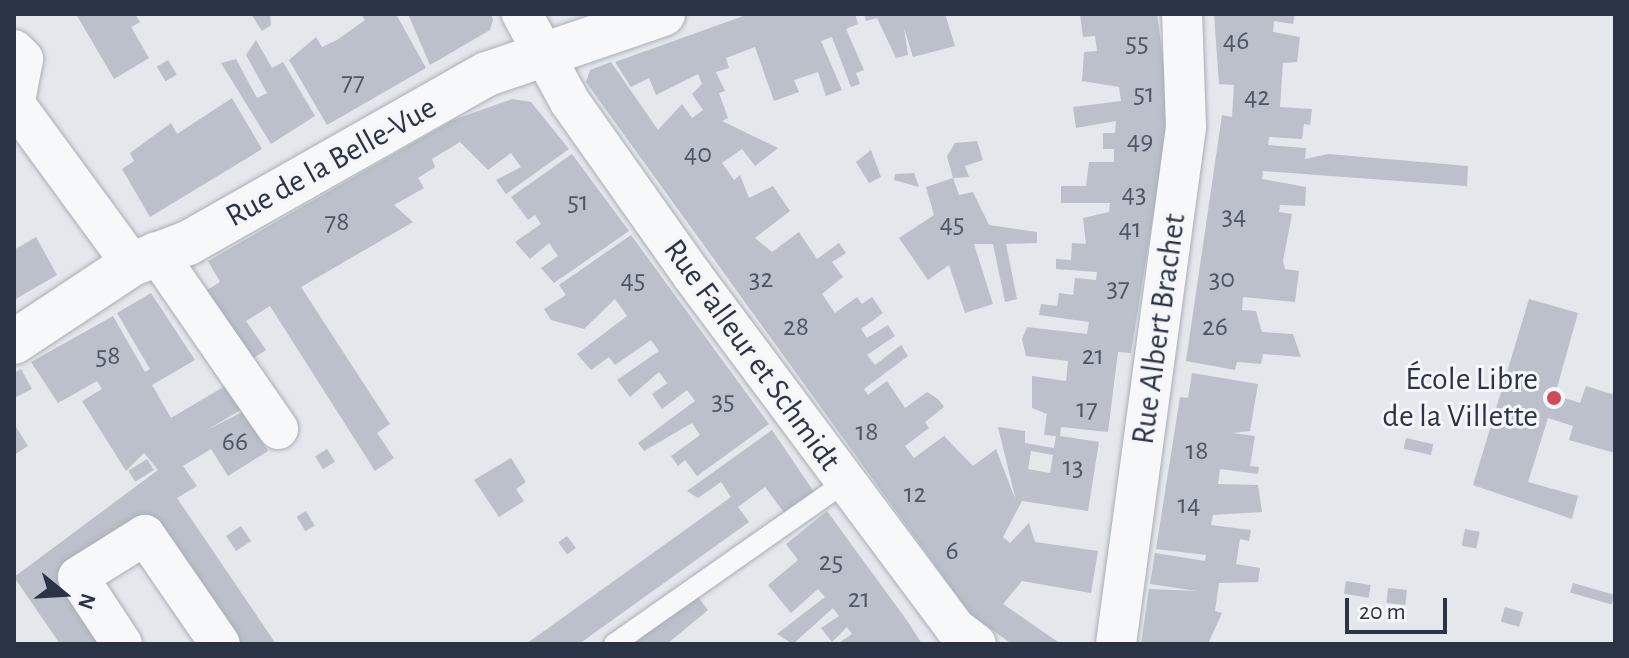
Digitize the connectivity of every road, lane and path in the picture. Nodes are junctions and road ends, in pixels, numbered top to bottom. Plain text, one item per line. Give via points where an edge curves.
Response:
1 (522, 14) edge
2 (663, 14) edge
3 (1182, 14) edge
4 (14, 50) edge
5 (543, 54) junction
6 (15, 106) edge
7 (144, 258) junction
8 (14, 342) edge
9 (278, 429) dead end
10 (845, 482) junction
11 (122, 644) edge
12 (220, 644) edge
13 (614, 644) edge
14 (976, 644) edge
15 (1116, 644) edge

1 - 5 street, Rue Falleur et Schmidt
2 - 5 street, Rue de la Belle-Vue
3 - 15 street, Rue Albert Brachet via 1186,127
4 - 6 street via 23,59
5 - 7 street, Rue de la Belle-Vue via 487,74 188,243
5 - 10 street, Rue Falleur et Schmidt via 570,102
6 - 7 street
7 - 8 street, Rue de la Belle-Vue
7 - 9 street
10 - 13 lane
10 - 14 street, Rue Falleur et Schmidt via 955,628
11 - 12 street via 78,577 145,535

